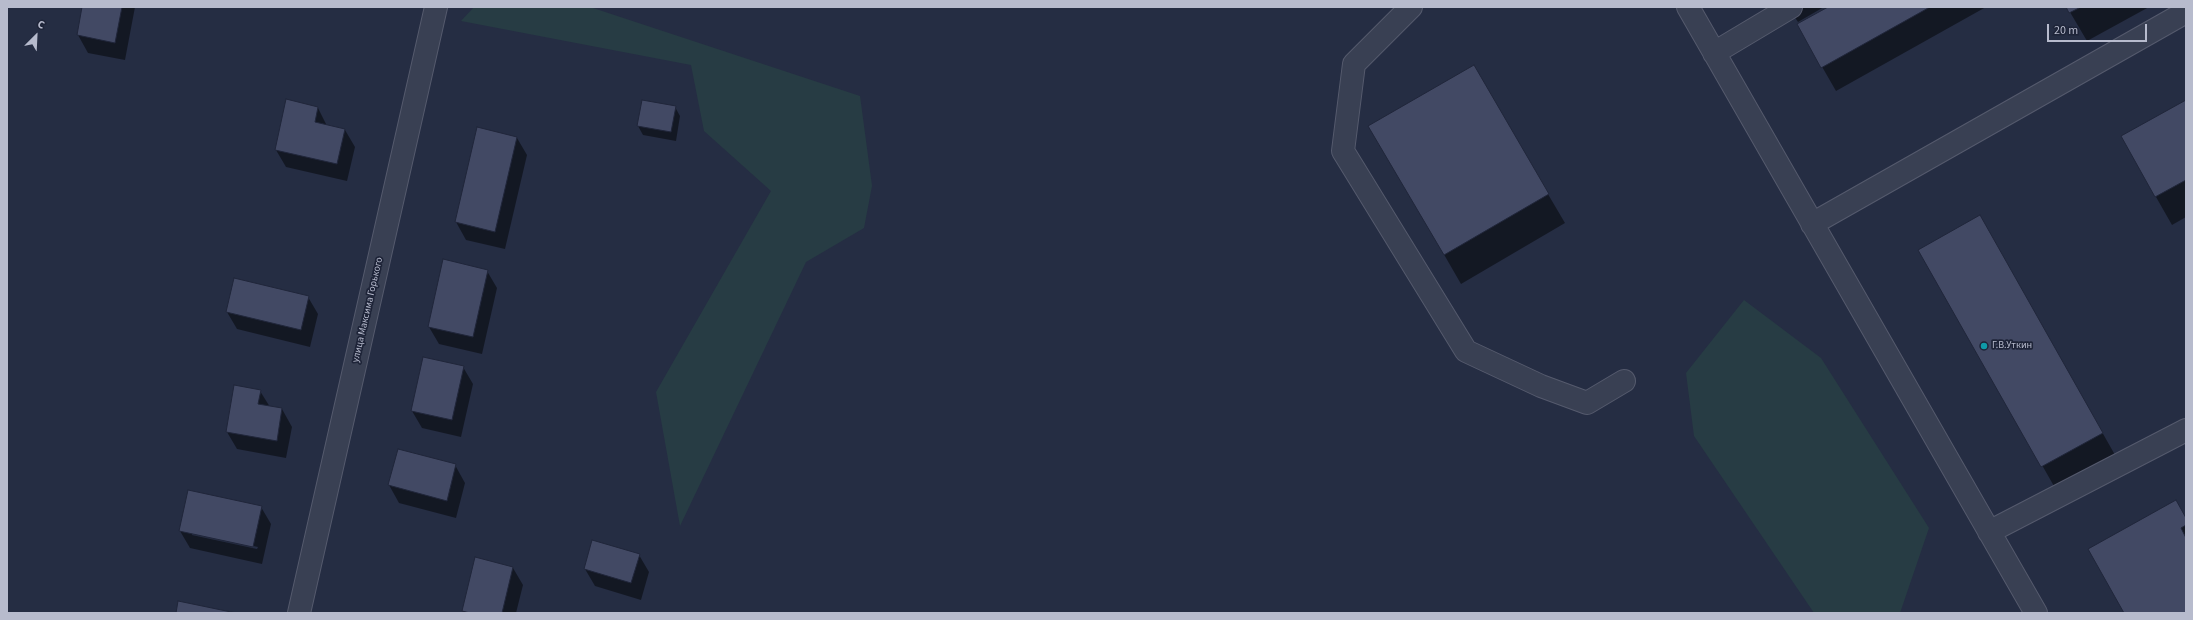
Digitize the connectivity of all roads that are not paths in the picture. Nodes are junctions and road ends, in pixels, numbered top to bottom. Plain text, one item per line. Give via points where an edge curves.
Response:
1 (436, 7) edge
2 (1411, 7) edge
3 (1688, 7) edge
4 (1791, 7) edge
5 (2186, 12) edge
6 (1714, 53) junction
7 (1812, 224) junction
8 (1624, 381) dead end
9 (2186, 430) edge
10 (1989, 532) junction
11 (299, 613) edge
12 (2036, 613) edge

1 - 11 street, улица Максима Горького
2 - 8 street via 1354,64 1343,151 1466,351 1541,386 1587,403
3 - 6 street
4 - 6 street
5 - 7 street
6 - 7 street
7 - 10 street
9 - 10 street
10 - 12 street

